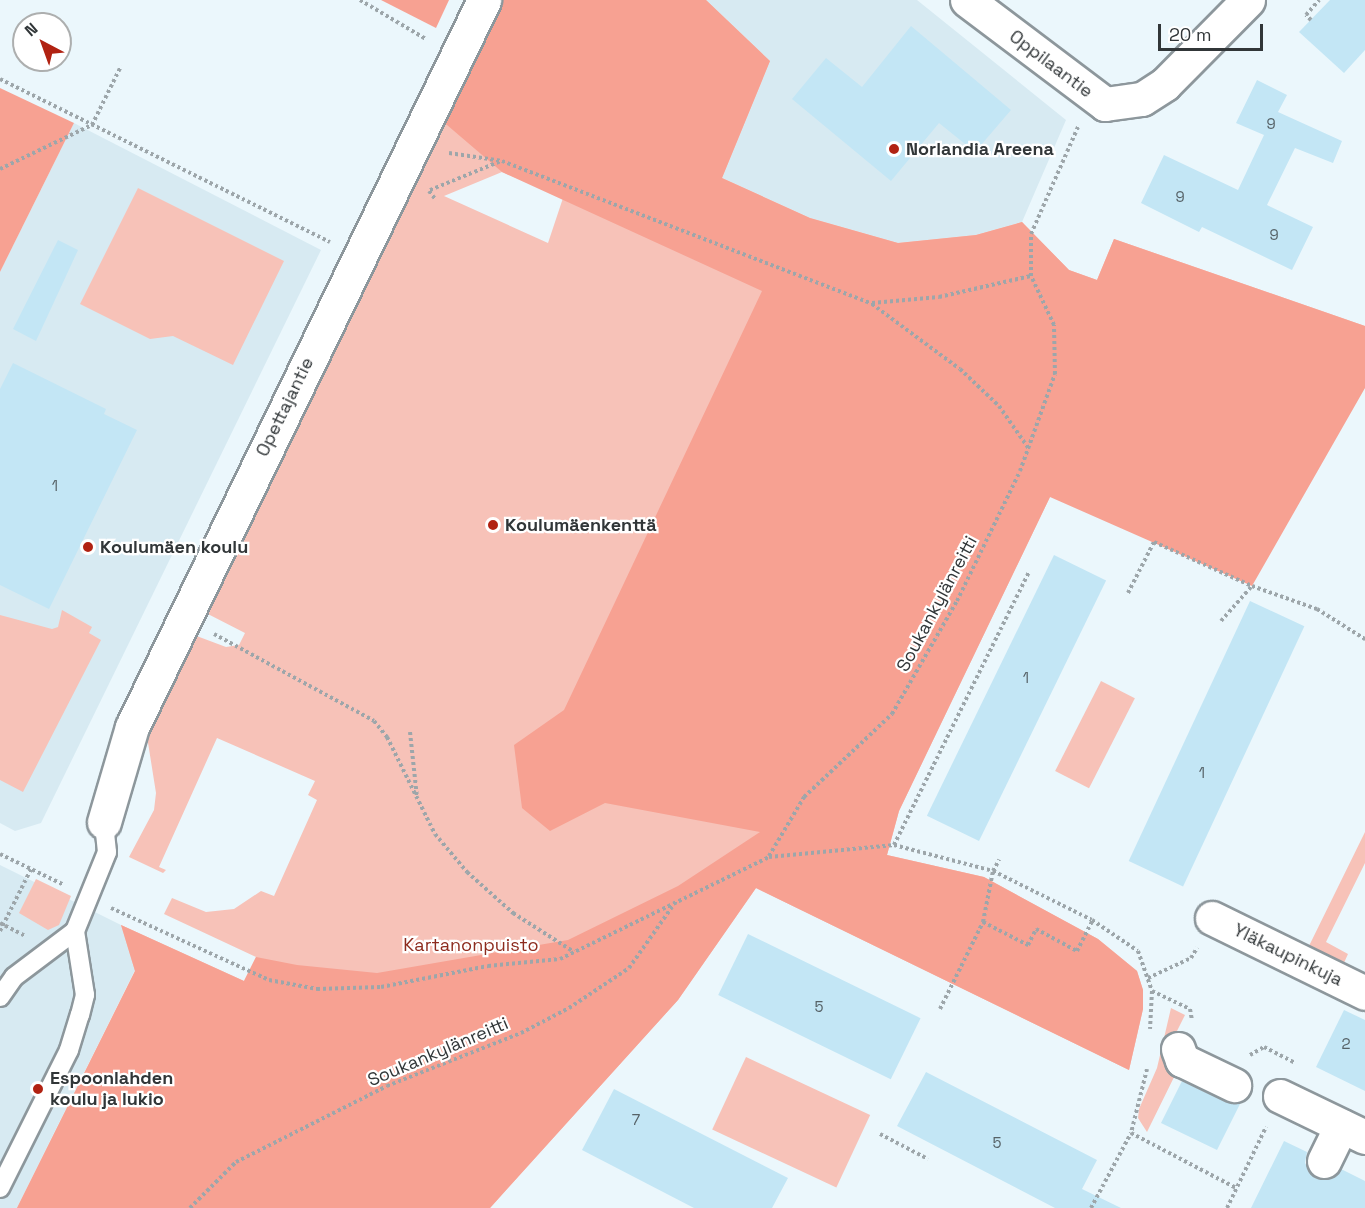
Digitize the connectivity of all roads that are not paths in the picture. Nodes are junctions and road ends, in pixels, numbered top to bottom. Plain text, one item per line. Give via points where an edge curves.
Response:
1 (484, 0) edge
2 (967, 0) edge
3 (1248, 0) edge
4 (104, 822) joint
5 (1212, 918) road end
6 (75, 931) junction
7 (1365, 993) edge
8 (0, 997) edge
9 (1164, 1041) road end
10 (1234, 1085) dead end
11 (1280, 1096) dead end
12 (1353, 1132) edge
13 (1324, 1161) dead end
14 (0, 1188) edge

1 - 4 street, Opettajantie via 409,148 132,727
2 - 3 street, Oppilaantie via 1105,104 1142,99 1165,84
4 - 6 lane via 107,852
5 - 7 street, Yläkaupinkuja
6 - 8 lane via 14,977
6 - 14 lane via 85,995 80,1015 69,1050
9 - 10 street via 1182,1060
11 - 12 street
12 - 13 street

